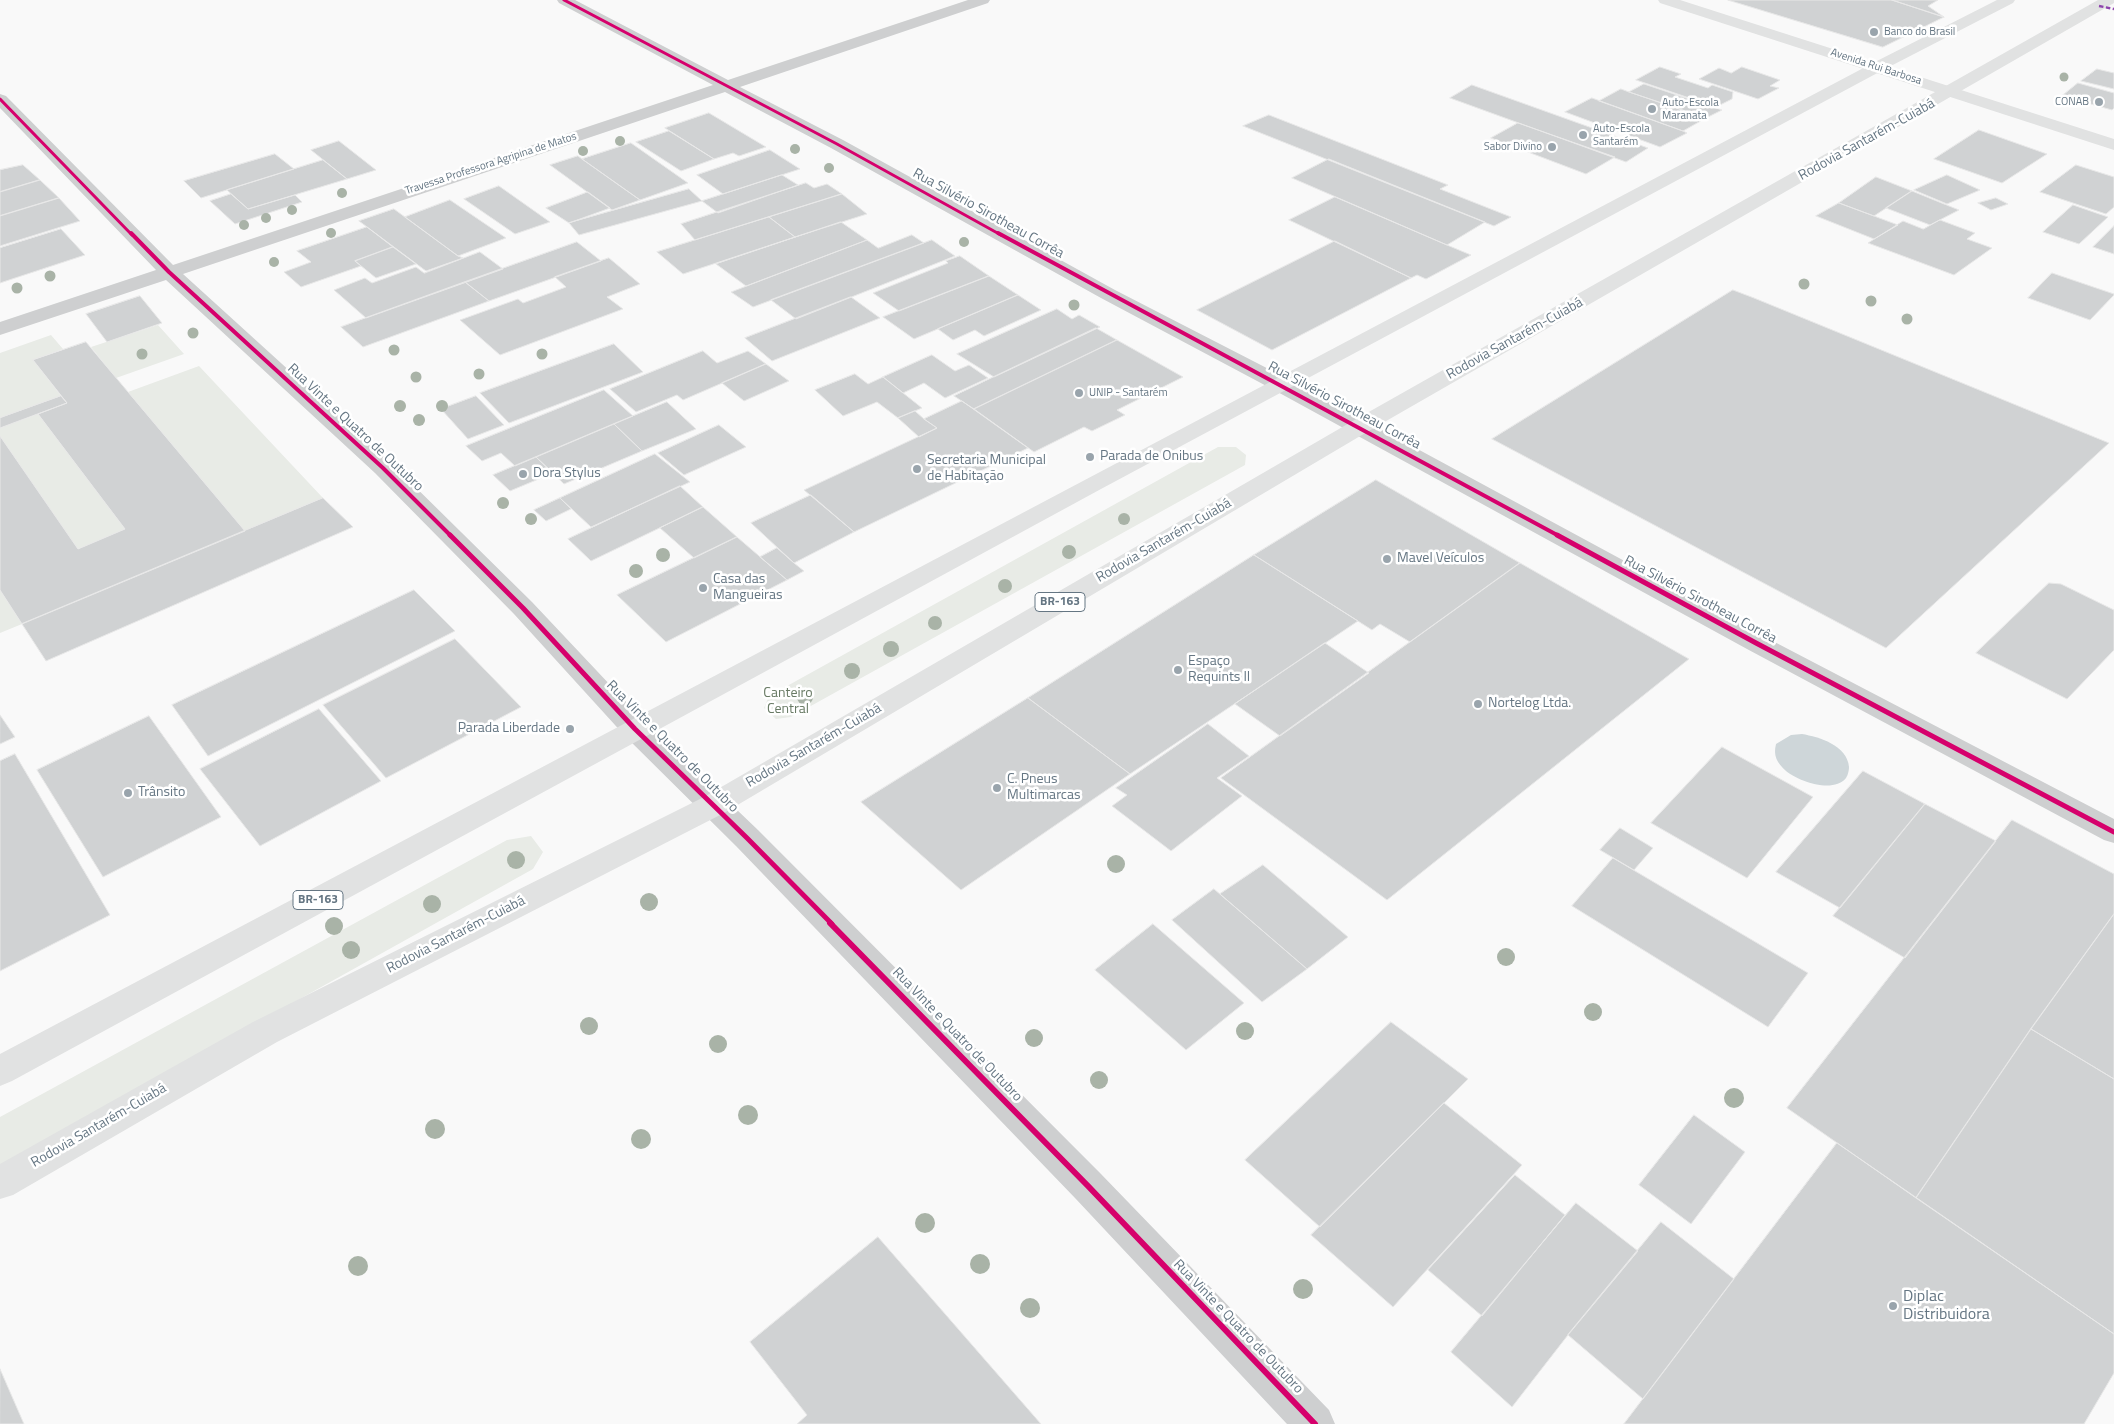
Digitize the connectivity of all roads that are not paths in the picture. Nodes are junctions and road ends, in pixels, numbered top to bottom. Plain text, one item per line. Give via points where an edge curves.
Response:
1 (564, 0) edge
2 (983, 0) edge
3 (1665, 0) edge
4 (2008, 0) edge
5 (2109, 0) edge
6 (1877, 67) junction
7 (727, 86) junction
8 (1952, 91) junction
9 (0, 99) edge
10 (2114, 145) edge
11 (169, 272) junction
12 (0, 329) edge
13 (1282, 385) junction
14 (1359, 427) junction
15 (635, 729) junction
16 (714, 805) junction
17 (2114, 832) edge
18 (0, 1071) edge
19 (0, 1182) edge
20 (1315, 1424) edge

1 - 7 street, Rua Silvério Sirotheau Corrêa
2 - 7 street, Travessa Professora Agripina de Matos
3 - 6 main road, Avenida Rui Barbosa
4 - 6 main road, BR-163
5 - 8 main road, Rodovia Santarém-Cuiabá / BR-163
6 - 8 main road, Avenida Rui Barbosa
6 - 13 main road, BR-163
7 - 11 street, Travessa Professora Agripina de Matos
7 - 13 street, Rua Silvério Sirotheau Corrêa
8 - 10 main road, Avenida Rui Barbosa
8 - 14 main road, Rodovia Santarém-Cuiabá / BR-163
9 - 11 street, Rua Vinte e Quatro de Outubro
11 - 12 street, Travessa Professora Agripina de Matos
11 - 15 street, Rua Vinte e Quatro de Outubro via 383,468 523,608
13 - 14 street, Rua Silvério Sirotheau Corrêa
13 - 15 main road, BR-163
14 - 16 main road, Rodovia Santarém-Cuiabá / BR-163
14 - 17 street, Rua Silvério Sirotheau Corrêa via 1756,643
15 - 16 street, Rua Vinte e Quatro de Outubro
15 - 18 main road, BR-163
16 - 19 main road, Rodovia Santarém-Cuiabá / BR-163 via 265,1032
16 - 20 street, Rua Vinte e Quatro de Outubro via 1088,1186

